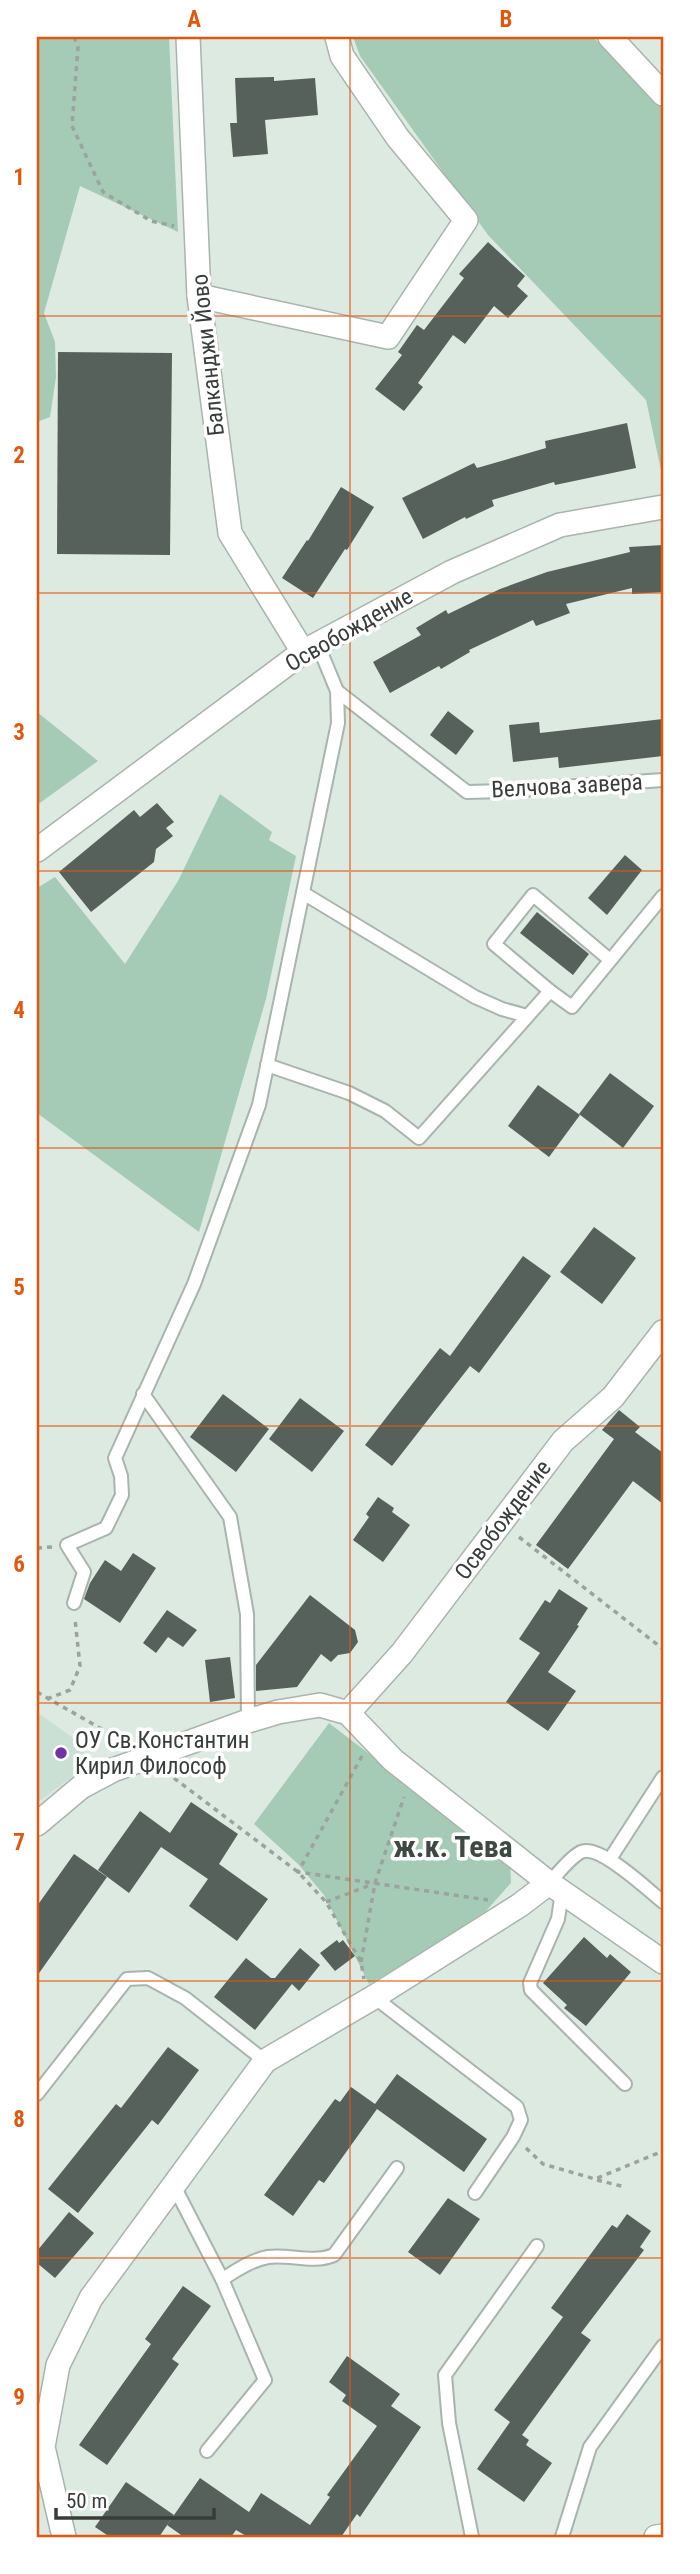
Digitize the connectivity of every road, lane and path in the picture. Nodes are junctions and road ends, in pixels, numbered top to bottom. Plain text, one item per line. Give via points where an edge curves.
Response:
1 (74, 37) edge
2 (188, 37) edge
3 (337, 37) edge
4 (610, 37) edge
5 (663, 94) edge
6 (197, 230) junction
7 (199, 296) junction
8 (663, 507) edge
9 (311, 648) junction
10 (337, 691) junction
11 (663, 780) edge
12 (37, 850) edge
13 (303, 893) junction
14 (663, 896) edge
15 (610, 960) junction
16 (550, 990) junction
17 (527, 1016) junction
18 (267, 1065) junction
19 (663, 1332) edge
20 (143, 1394) junction
21 (501, 1522) junction
22 (74, 1603) joint
23 (663, 1650) edge
24 (37, 1692) edge
25 (47, 1699) junction
26 (348, 1713) junction
27 (248, 1721) junction
28 (372, 1739) junction
29 (148, 1758) junction
30 (412, 1775) junction
31 (663, 1777) edge
32 (37, 1824) edge
33 (610, 1860) junction
34 (298, 1872) junction
35 (375, 1883) junction
36 (555, 1887) junction
37 (326, 1902) junction
38 (663, 1902) edge
39 (520, 1905) junction
40 (361, 1962) junction
41 (663, 1962) edge
42 (372, 1998) junction
43 (265, 2061) junction
44 (625, 2084) dead end
45 (37, 2094) edge
46 (513, 2137) junction
47 (663, 2151) edge
48 (397, 2168) dead end
49 (595, 2179) junction
50 (174, 2186) junction
51 (625, 2187) dead end
52 (475, 2193) dead end
53 (537, 2246) dead end
54 (222, 2279) junction
55 (663, 2346) edge
56 (207, 2451) dead end
57 (663, 2536) edge
58 (64, 2537) edge
59 (471, 2537) edge
60 (562, 2537) edge
61 (656, 2537) edge

1 - 6 path via 78,47 72,125 103,192 151,221
2 - 6 street, Балканджи Йово
3 - 7 street via 342,56 398,138 466,220 388,337
4 - 5 street
6 - 7 street, Балканджи Йово
7 - 9 street, Балканджи Йово via 230,533
8 - 9 street, Освобождение via 560,525 452,572
9 - 10 lane
9 - 12 street, Освобождение
10 - 11 lane, Велчова завера via 467,792
10 - 13 lane via 338,723
13 - 17 lane via 475,997
13 - 18 lane
14 - 15 lane
15 - 16 lane via 572,1007
15 - 16 lane via 533,895 494,944
16 - 17 lane
17 - 18 lane via 419,1138 385,1111 349,1093
18 - 20 lane via 259,1105 194,1284
19 - 21 street, Освобождение via 613,1397 563,1441
20 - 22 lane via 115,1458 122,1495 106,1528 67,1545 84,1572
20 - 27 lane via 230,1517 247,1614
21 - 23 path
21 - 26 street, Освобождение via 401,1653
22 - 25 path via 80,1666 70,1690
24 - 25 path
25 - 29 path
26 - 27 street via 320,1705
26 - 28 street
27 - 29 street
28 - 30 street
28 - 34 path
29 - 32 street via 80,1787
29 - 34 path
30 - 35 path
30 - 36 street
31 - 33 lane
33 - 36 lane via 593,1850 581,1852
33 - 38 lane
34 - 35 path
34 - 37 path
35 - 37 path
35 - 39 path
35 - 40 path
36 - 39 street
36 - 41 street
36 - 44 lane via 558,1919 531,1990
37 - 40 path
39 - 42 street
40 - 42 path
42 - 43 street
42 - 46 lane via 517,2107 521,2120
43 - 45 lane via 185,1998 148,1978 127,1979
43 - 50 street
46 - 49 path via 543,2165
46 - 52 lane
47 - 49 path
48 - 54 lane via 334,2255 321,2260 269,2257
49 - 51 path
50 - 54 lane
50 - 58 street via 91,2298 58,2364 43,2447
53 - 59 lane via 446,2375 449,2423
54 - 56 lane via 265,2379
55 - 60 lane via 590,2447
57 - 61 street

